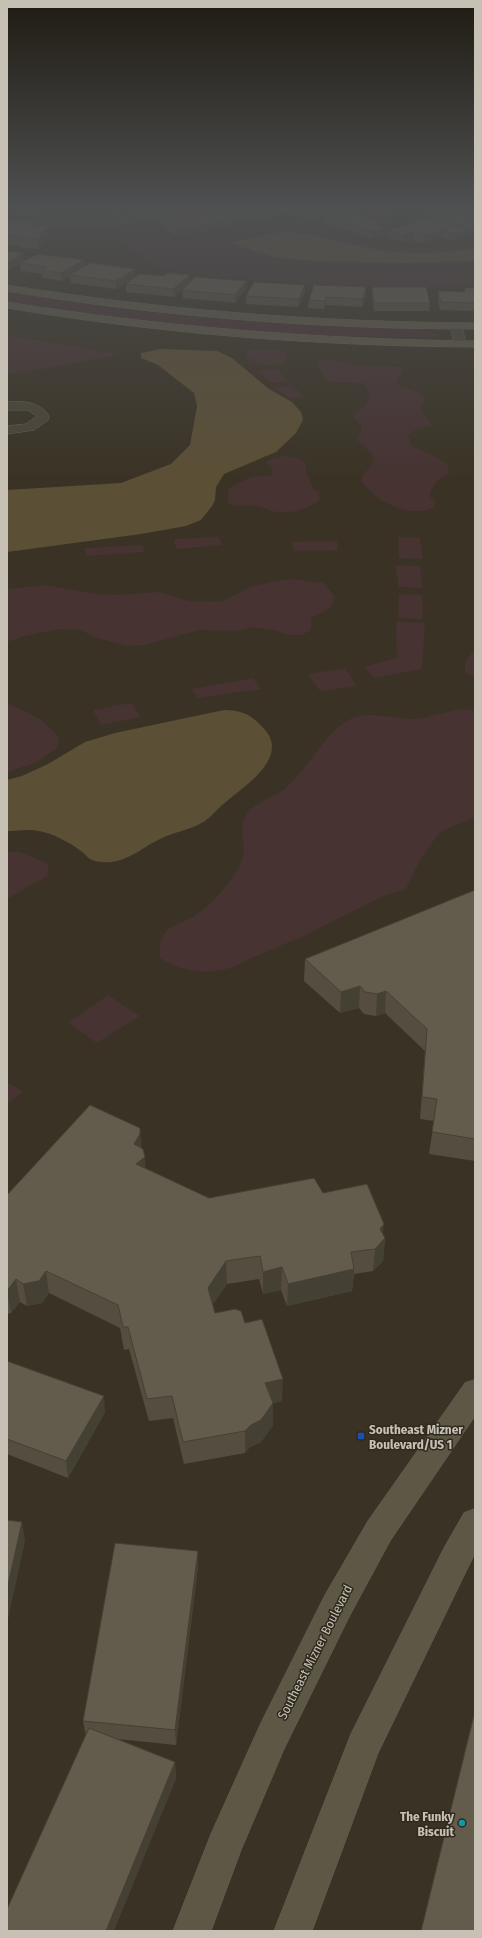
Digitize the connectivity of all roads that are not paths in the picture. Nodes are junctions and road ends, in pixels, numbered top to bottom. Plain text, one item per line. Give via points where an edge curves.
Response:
1 (64, 297) edge
2 (7, 305) edge
3 (456, 326) junction
4 (475, 326) edge
5 (460, 344) junction
6 (475, 344) edge
7 (7, 406) edge
8 (7, 430) edge
9 (475, 1392) edge
10 (475, 1523) edge
11 (192, 1931) edge
12 (294, 1931) edge

1 - 3 street via 214,316 326,323
2 - 5 street via 196,331
3 - 4 street
3 - 5 street
5 - 6 street
7 - 8 street via 28,406 43,416 42,420 33,425
9 - 11 street, Southeast Mizner Boulevard via 379,1530 337,1606 272,1737 224,1847
10 - 12 street via 455,1558 363,1746

